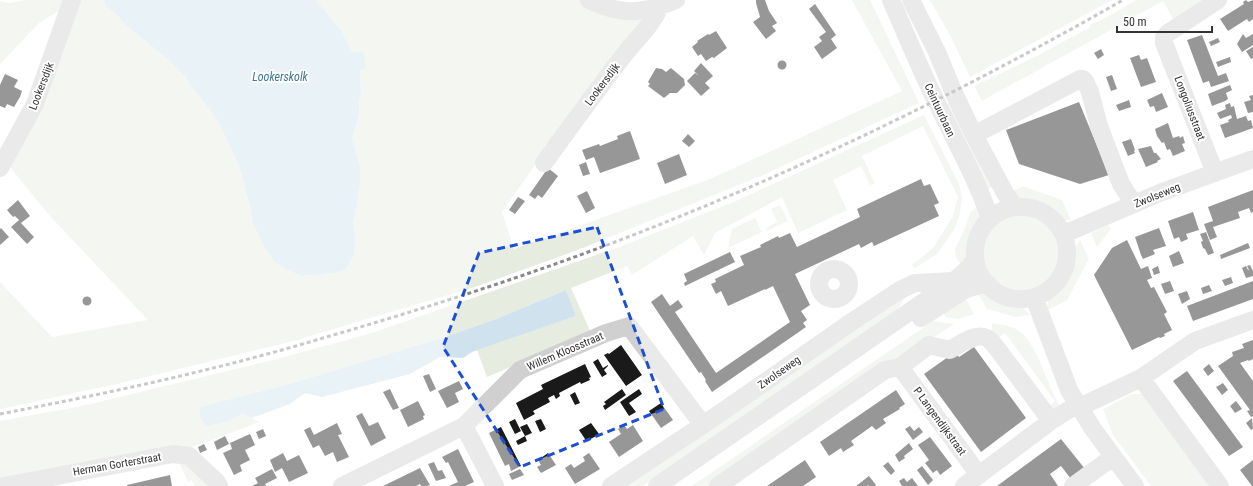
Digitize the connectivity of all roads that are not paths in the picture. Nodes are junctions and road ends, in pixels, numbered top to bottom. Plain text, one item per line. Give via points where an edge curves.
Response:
1 (72, 0) edge
2 (589, 0) edge
3 (891, 0) edge
4 (911, 0) edge
5 (1218, 0) edge
6 (668, 3) edge
7 (974, 134) junction
8 (1253, 159) edge
9 (544, 163) dead end
10 (0, 168) edge
11 (1215, 173) junction
12 (1134, 204) junction
13 (1015, 207) junction
14 (990, 219) junction
15 (1064, 234) junction
16 (975, 258) junction
17 (954, 281) junction
18 (989, 285) junction
19 (1034, 297) junction
20 (840, 298) dead end
21 (1253, 320) edge
22 (853, 321) junction
23 (900, 367) junction
24 (1141, 378) junction
25 (1078, 406) junction
26 (1051, 422) junction
27 (703, 425) junction
28 (464, 426) junction
29 (1113, 457) junction
30 (979, 475) junction
31 (4, 486) edge
32 (219, 486) edge
33 (342, 486) edge
34 (495, 486) edge
35 (611, 486) edge
36 (657, 486) edge
37 (677, 486) edge
38 (718, 486) edge
39 (964, 486) edge
40 (1073, 486) edge
41 (1135, 486) edge
42 (1220, 486) edge

1 - 10 street, Lookersdijk via 35,104
2 - 6 street, Lookersdijk via 623,12 634,12
3 - 14 street, Ceintuurbaan via 935,100 978,187
4 - 7 street, Ceintuurbaan
5 - 11 street, Longoliusstraat via 1164,37 1164,43
6 - 9 street, Lookersdijk via 604,80
7 - 12 street via 1080,78 1083,79 1090,92 1099,126 1122,184
7 - 13 street, Ceintuurbaan
8 - 11 street, Zwolseweg
11 - 12 street, Zwolseweg
12 - 15 street, Zwolseweg
13 - 14 street via 1002,211
13 - 15 street via 1032,208 1044,213 1054,220
14 - 16 street via 978,237
15 - 19 street via 1067,257 1063,273 1048,291
16 - 17 street via 970,267
16 - 18 street via 980,273
17 - 22 street, Zwolseweg via 915,283
17 - 36 street
18 - 19 street via 1010,298
18 - 37 street via 971,287 961,292
19 - 25 street via 1065,382
20 - 22 street
21 - 24 street via 1195,341
22 - 27 street, Zwolseweg
23 - 26 street via 929,345 950,350 978,336 986,338 996,347
23 - 30 street, P Langendijkstraat
23 - 38 street via 885,370
24 - 25 street
24 - 42 street
25 - 26 street
25 - 29 street
26 - 30 street
27 - 28 street, Willem Kloosstraat via 629,326 606,333 520,370
27 - 35 street, Zwolseweg
28 - 33 street, Willem Kloosstraat
28 - 34 street
29 - 40 street
29 - 41 street
30 - 39 street
31 - 32 street, Herman Gorterstraat via 173,454 189,456

